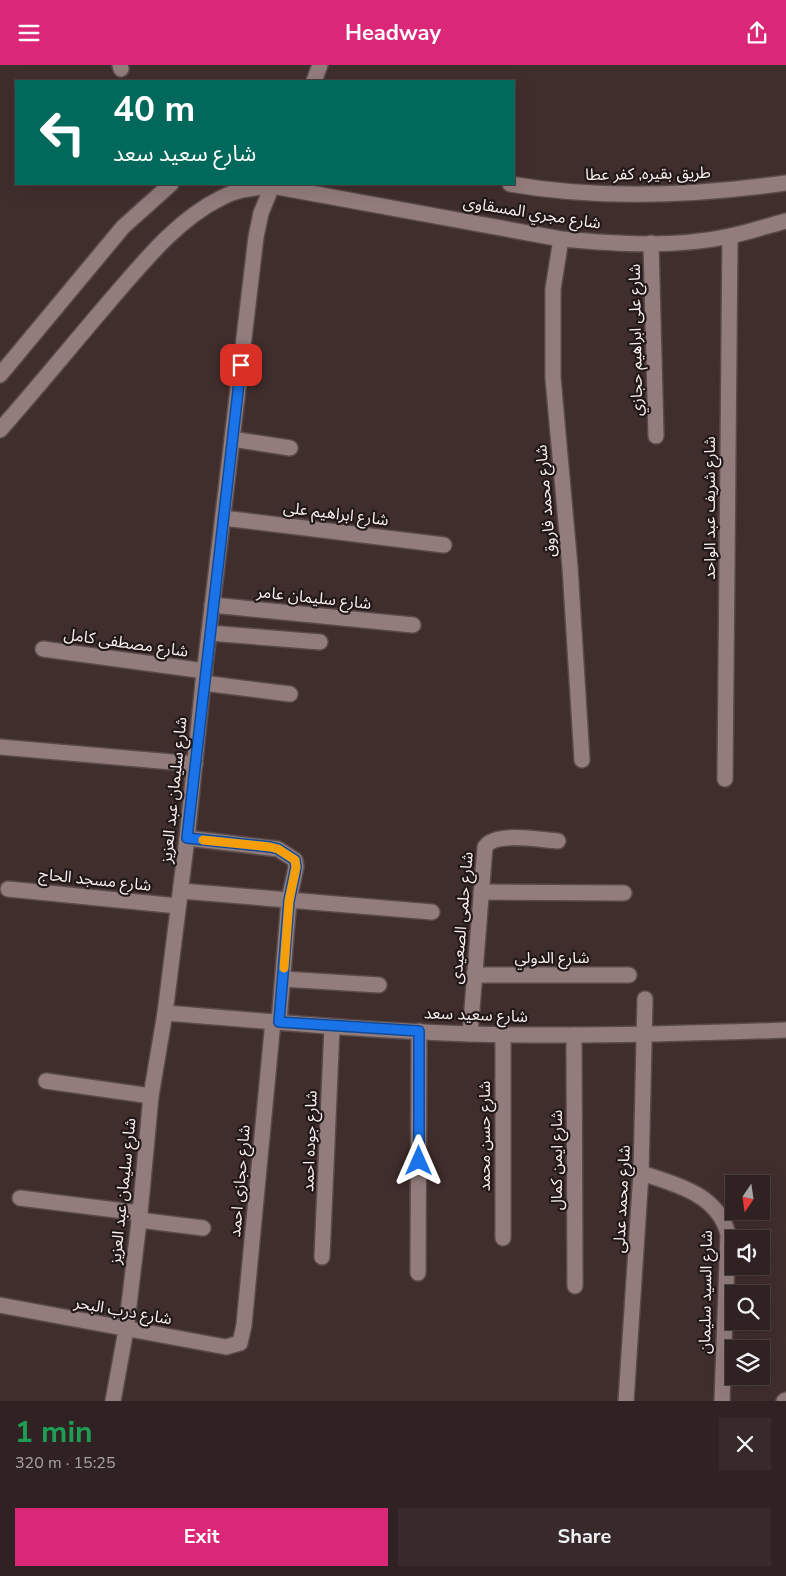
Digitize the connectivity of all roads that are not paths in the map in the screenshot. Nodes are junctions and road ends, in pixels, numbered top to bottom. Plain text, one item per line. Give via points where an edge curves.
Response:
1 (320, 65) edge
2 (314, 80) edge
3 (786, 183) edge
4 (170, 185) edge
5 (273, 185) edge
6 (515, 185) edge
7 (786, 221) edge
8 (730, 236) junction
9 (561, 239) junction
10 (652, 243) junction
11 (0, 375) edge
12 (0, 430) edge
13 (656, 436) dead end
14 (232, 439) junction
15 (290, 448) dead end
16 (223, 518) junction
17 (444, 545) dead end
18 (212, 605) junction
19 (413, 625) dead end
20 (209, 633) junction
21 (320, 642) dead end
22 (43, 649) dead end
23 (204, 677) junction
24 (290, 693) dead end
25 (0, 747) edge
26 (582, 760) dead end
27 (195, 764) junction
28 (726, 779) dead end
29 (187, 838) junction
30 (558, 841) dead end
31 (8, 889) dead end
32 (481, 892) junction
33 (624, 893) dead end
34 (179, 899) junction
35 (289, 901) junction
36 (432, 912) dead end
37 (474, 975) junction
38 (630, 975) dead end
39 (283, 979) junction
40 (378, 985) dead end
41 (645, 999) dead end
42 (165, 1013) junction
43 (276, 1022) junction
44 (332, 1027) junction
45 (786, 1030) edge
46 (419, 1031) junction
47 (470, 1034) junction
48 (503, 1035) junction
49 (574, 1035) junction
50 (645, 1035) junction
51 (46, 1081) dead end
52 (151, 1096) junction
53 (641, 1173) junction
54 (20, 1198) dead end
55 (140, 1217) junction
56 (203, 1228) dead end
57 (502, 1238) dead end
58 (322, 1257) dead end
59 (418, 1273) dead end
60 (575, 1285) dead end
61 (0, 1305) edge
62 (126, 1329) junction
63 (240, 1343) joint
64 (113, 1401) edge
65 (626, 1401) edge
66 (722, 1401) edge

1 - 2 street
3 - 6 street, طريق بقيره, كفر عطا via 670,195 595,194
4 - 11 street via 123,227
5 - 9 street, شارع مجري المسقاوى
5 - 12 street, شارع مجري المسقاوى via 223,197 181,225 137,270
5 - 14 street, شارع سليمان عبد العزيز via 261,213 256,237
7 - 8 street, شارع مجري المسقاوى
8 - 10 street, شارع مجري المسقاوى
8 - 28 street, شارع شريف عبد الواحد
9 - 10 street, شارع مجري المسقاوى
9 - 26 street, شارع محمد فاروق via 553,289 553,377 570,567
10 - 13 street, شارع على ابراهيم حجازي
14 - 15 street
14 - 16 street, شارع سليمان عبد العزيز
16 - 17 street, شارع ابراهيم على
16 - 18 street, شارع سليمان عبد العزيز
18 - 19 street, شارع سليمان عامر
18 - 20 street, شارع سليمان عبد العزيز
20 - 21 street
20 - 23 street, شارع سليمان عبد العزيز
22 - 23 street, شارع مصطفى كامل
23 - 24 street, شارع مصطفى كامل
23 - 27 street, شارع سليمان عبد العزيز
25 - 27 street
27 - 29 street, شارع سليمان عبد العزيز
29 - 34 street, شارع سليمان عبد العزيز
29 - 35 street, شارع حجازى احمد via 270,847 290,855 296,867
30 - 32 street, شارع حلمى الصعيدى via 494,839 489,842 484,854
31 - 34 street, شارع مسجد الحاج
32 - 33 street
32 - 37 street, شارع حلمى الصعيدى
34 - 35 street, شارع مسجد الحاج
34 - 42 street, شارع سليمان عبد العزيز
35 - 36 street, شارع مسجد الحاج
35 - 39 street, شارع حجازى احمد
37 - 38 street, شارع الدولي
37 - 47 street, شارع حلمى الصعيدى
39 - 40 street
39 - 43 street, شارع حجازى احمد
41 - 50 street, شارع محمد عدلى
42 - 43 street, شارع سعيد سعد
42 - 52 street, شارع سليمان عبد العزيز
43 - 44 street, شارع سعيد سعد
43 - 63 street, شارع حجازى احمد
44 - 46 street, شارع سعيد سعد
44 - 58 street, شارع جوده احمد
45 - 50 street, شارع سعيد سعد
46 - 47 street, شارع سعيد سعد
46 - 59 street
47 - 48 street, شارع سعيد سعد
48 - 49 street, شارع سعيد سعد
48 - 57 street, شارع حسن محمد
49 - 50 street, شارع سعيد سعد
49 - 60 street, شارع ايمن كمال
50 - 53 street, شارع محمد عدلى
51 - 52 street
52 - 55 street, شارع سليمان عبد العزيز
53 - 65 street, شارع محمد عدلى
53 - 66 street, شارع السيد سليمان via 682,1186 700,1196 714,1207 725,1224 728,1234
54 - 55 street
55 - 56 street
55 - 62 street, شارع سليمان عبد العزيز
61 - 62 street, شارع درب البحر
62 - 63 street, شارع درب البحر via 226,1347
62 - 64 street, شارع سليمان عبد العزيز

